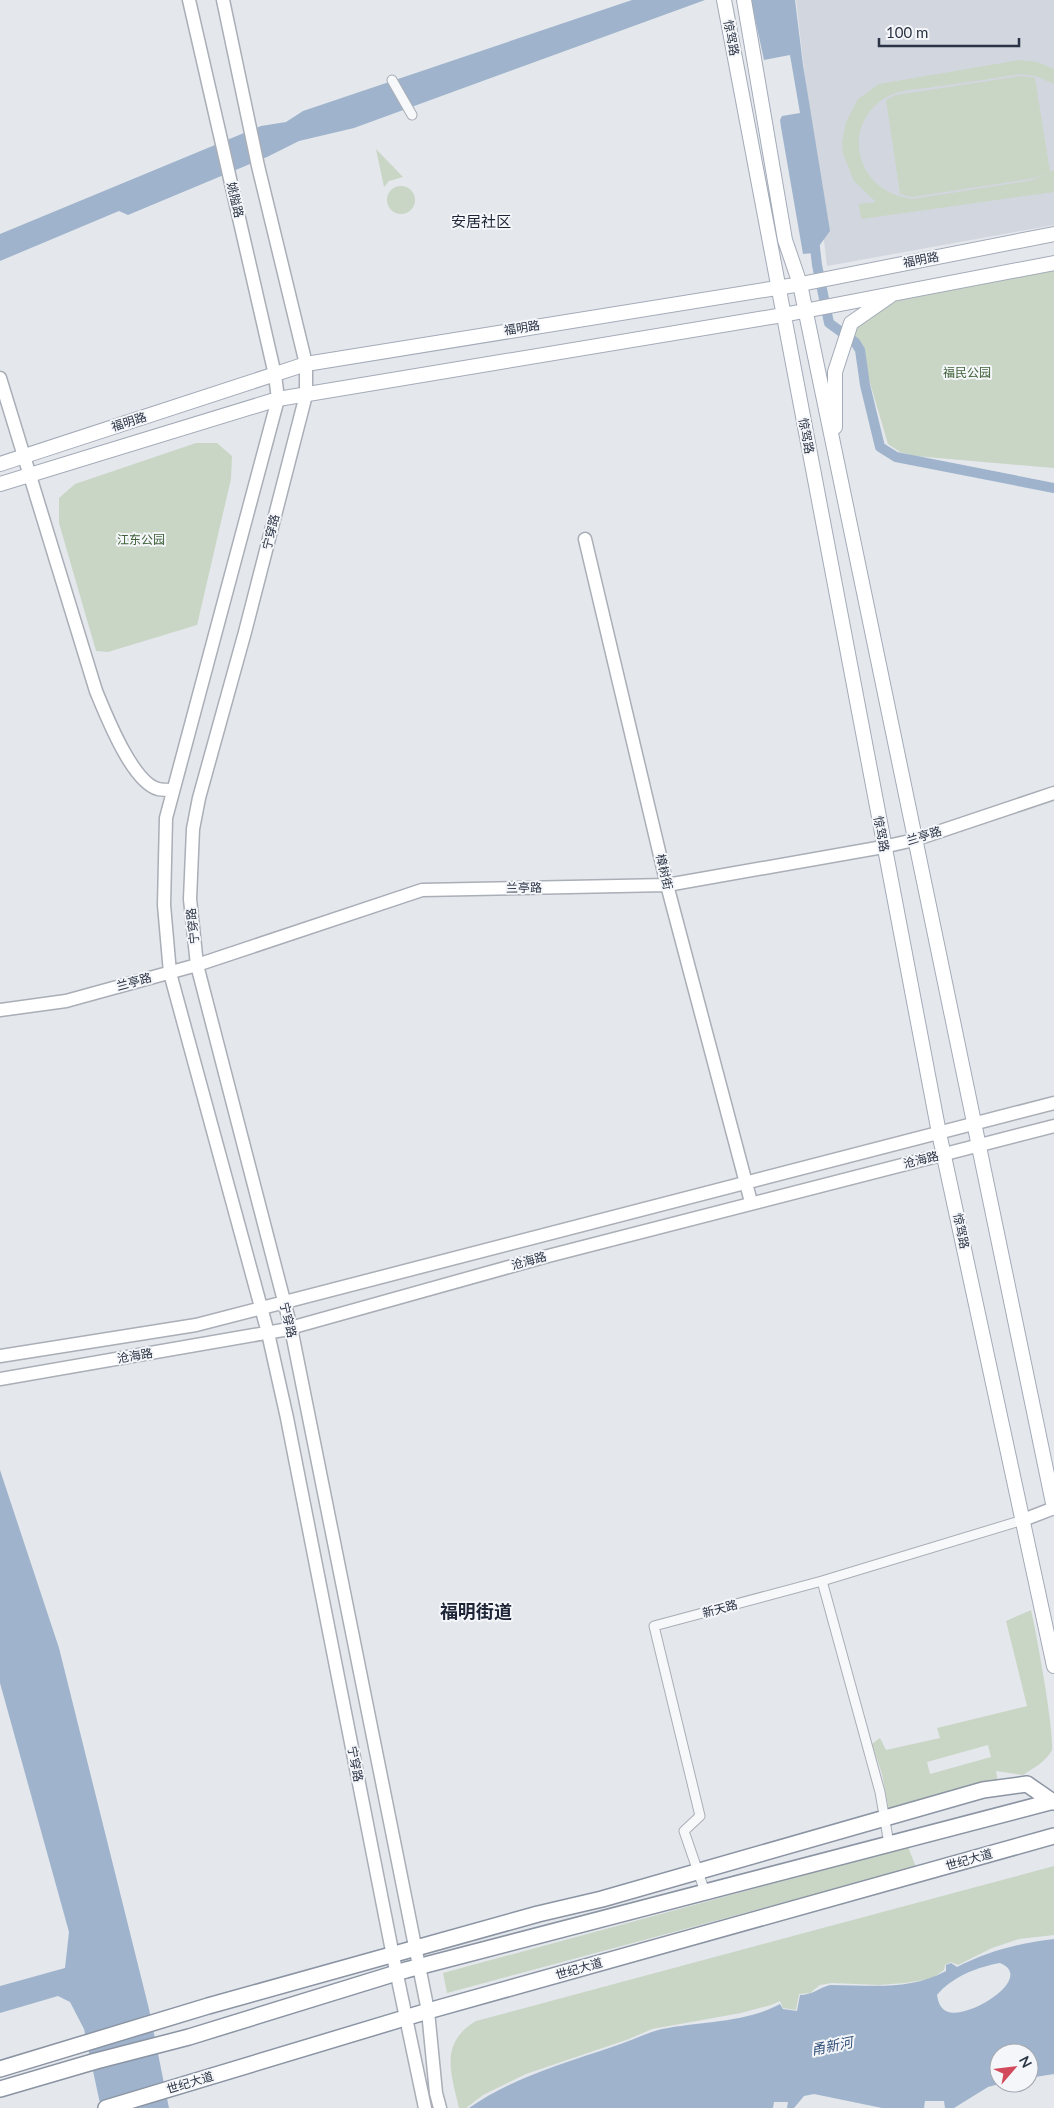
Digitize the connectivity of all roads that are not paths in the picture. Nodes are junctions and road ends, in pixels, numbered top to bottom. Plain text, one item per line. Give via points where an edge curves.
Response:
1 (189, 0) edge
2 (223, 0) edge
3 (724, 0) edge
4 (744, 0) edge
5 (392, 80) dead end
6 (412, 115) dead end
7 (1054, 234) edge
8 (1054, 263) edge
9 (800, 284) junction
10 (778, 288) junction
11 (895, 293) junction
12 (806, 310) junction
13 (783, 315) junction
14 (306, 364) junction
15 (275, 375) junction
16 (0, 378) edge
17 (306, 395) junction
18 (278, 400) junction
19 (23, 456) junction
20 (836, 458) junction
21 (0, 464) edge
22 (29, 474) junction
23 (0, 484) edge
24 (585, 539) dead end
25 (174, 790) junction
26 (1054, 793) edge
27 (914, 840) junction
28 (884, 848) junction
29 (667, 885) junction
30 (197, 965) junction
31 (170, 972) junction
32 (0, 1010) edge
33 (1054, 1103) edge
34 (974, 1124) junction
35 (1054, 1126) edge
36 (939, 1133) junction
37 (979, 1145) junction
38 (944, 1154) junction
39 (746, 1182) junction
40 (751, 1202) junction
41 (284, 1302) junction
42 (260, 1308) junction
43 (291, 1328) junction
44 (268, 1333) junction
45 (0, 1356) edge
46 (0, 1379) edge
47 (1054, 1508) edge
48 (1023, 1520) junction
49 (822, 1581) junction
50 (1054, 1666) edge
51 (1054, 1801) edge
52 (884, 1818) junction
53 (1054, 1836) edge
54 (889, 1844) junction
55 (698, 1871) junction
56 (705, 1892) junction
57 (416, 1949) junction
58 (393, 1956) junction
59 (419, 1966) junction
60 (397, 1973) junction
61 (428, 2011) junction
62 (406, 2018) junction
63 (0, 2069) edge
64 (0, 2090) edge
65 (107, 2108) edge
66 (426, 2108) edge
67 (440, 2108) edge

1 - 15 main road, 姚隘路
2 - 14 main road via 250,131
3 - 10 main road, 惊驾路
4 - 9 main road, 惊驾路 via 785,240
5 - 6 street
7 - 9 main road, 福明路
8 - 11 main road, 福明路
9 - 10 main road, 福明路
9 - 12 main road, 惊驾路
10 - 13 main road, 惊驾路
10 - 14 main road, 福明路
11 - 12 main road, 福明路
11 - 20 main road via 851,323 835,372
12 - 13 main road, 福明路
12 - 20 main road, 惊驾路
13 - 17 main road, 福明路
13 - 28 main road, 惊驾路
14 - 15 main road, 福明路
14 - 17 main road
15 - 18 main road, 姚隘路
15 - 19 main road, 福明路
16 - 19 main road
17 - 18 main road, 福明路
17 - 30 main road, 宁穿路 via 198,798 193,829 190,899
18 - 22 main road, 福明路
18 - 25 main road, 宁穿路
19 - 21 main road, 福明路
19 - 22 main road
20 - 27 main road, 惊驾路
22 - 23 main road, 福明路
22 - 25 main road via 96,691 112,729 142,778 156,789
24 - 29 main road, 樟树街
25 - 31 main road, 宁穿路 via 166,818 165,855 164,905
26 - 27 main road, 兰亭路
27 - 28 main road, 兰亭路
27 - 34 main road, 惊驾路
28 - 29 main road, 兰亭路
28 - 36 main road, 惊驾路
29 - 30 main road, 兰亭路 via 422,890
29 - 39 main road, 樟树街
30 - 31 main road, 兰亭路
30 - 41 main road, 宁穿路
31 - 32 main road, 兰亭路 via 66,1001
31 - 42 main road, 宁穿路
33 - 34 main road, 沧海路
34 - 36 main road, 沧海路
34 - 37 main road, 惊驾路
35 - 37 main road, 沧海路
36 - 38 main road, 惊驾路
36 - 39 main road, 沧海路
37 - 38 main road, 沧海路
37 - 47 main road, 惊驾路
38 - 40 main road, 沧海路
38 - 48 main road, 惊驾路
39 - 40 main road, 樟树街
39 - 41 main road, 沧海路
40 - 43 main road, 沧海路
41 - 42 main road, 沧海路
41 - 43 main road, 宁穿路
42 - 44 main road, 宁穿路
42 - 45 main road, 沧海路 via 196,1324
43 - 44 main road, 沧海路
43 - 57 main road, 宁穿路
44 - 46 main road, 沧海路
44 - 58 main road, 宁穿路
47 - 48 main road, 新天路
48 - 49 street, 新天路
48 - 50 main road, 惊驾路
49 - 52 street via 880,1792
49 - 55 street, 新天路 via 654,1626 700,1816 684,1831
51 - 52 highway via 1027,1784 983,1790
51 - 54 highway
52 - 54 street
52 - 55 highway
53 - 61 highway, 世纪大道
54 - 56 highway
55 - 56 street, 新天路
55 - 57 highway
56 - 59 highway
57 - 58 highway
57 - 59 main road, 宁穿路
58 - 60 main road, 宁穿路
58 - 63 highway
59 - 60 highway
59 - 61 main road, 宁穿路
60 - 62 main road, 宁穿路
60 - 64 highway via 189,2037
61 - 62 highway, 世纪大道
61 - 67 main road, 宁穿路
62 - 65 highway, 世纪大道
62 - 66 main road, 宁穿路

